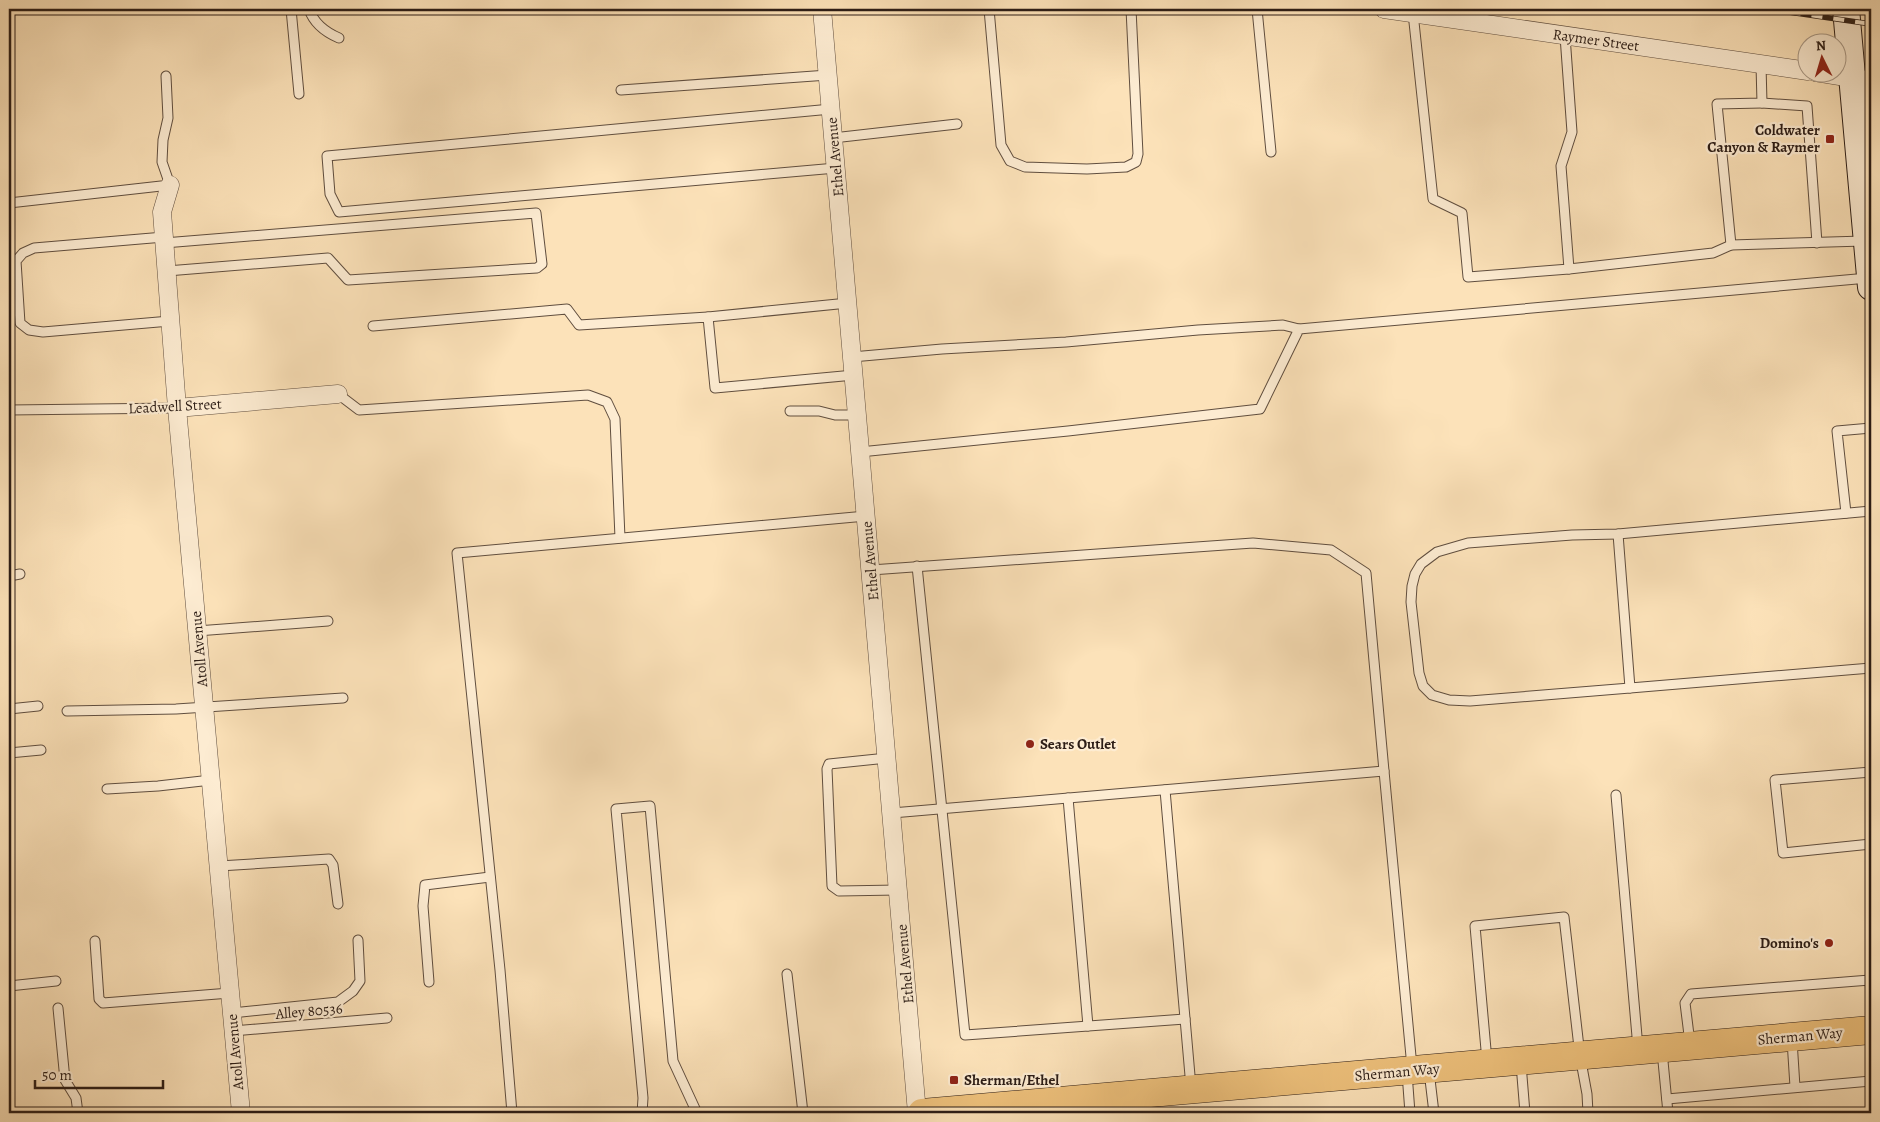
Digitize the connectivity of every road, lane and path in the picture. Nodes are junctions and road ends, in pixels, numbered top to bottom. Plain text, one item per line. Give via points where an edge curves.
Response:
1 (291, 9) edge
2 (309, 9) edge
3 (822, 9) edge
4 (990, 9) edge
5 (1131, 9) edge
6 (1257, 9) edge
7 (1384, 9) edge
8 (1846, 9) edge
9 (1413, 13) junction
10 (1565, 36) junction
11 (339, 38) dead end
12 (1761, 65) junction
13 (1798, 71) edge
14 (828, 75) junction
15 (166, 76) dead end
16 (1848, 78) edge
17 (1862, 80) edge
18 (621, 90) dead end
19 (299, 94) dead end
20 (1762, 103) junction
21 (831, 109) junction
22 (957, 124) dead end
23 (833, 138) junction
24 (1271, 152) dead end
25 (836, 168) junction
26 (170, 185) junction
27 (9, 203) edge
28 (164, 240) junction
29 (1816, 243) junction
30 (1731, 245) junction
31 (1869, 247) edge
32 (1569, 269) junction
33 (167, 271) junction
34 (1871, 282) edge
35 (848, 303) junction
36 (708, 317) junction
37 (170, 321) junction
38 (372, 326) dead end
39 (1299, 329) junction
40 (852, 357) junction
41 (854, 375) junction
42 (338, 394) joint
43 (177, 408) junction
44 (10, 411) edge
45 (790, 411) dead end
46 (857, 415) junction
47 (1871, 428) edge
48 (860, 452) junction
49 (1871, 511) edge
50 (1846, 513) junction
51 (866, 516) junction
52 (1618, 534) junction
53 (620, 538) junction
54 (917, 566) junction
55 (871, 570) junction
56 (20, 574) dead end
57 (9, 576) edge
58 (328, 621) dead end
59 (197, 631) junction
60 (1871, 668) edge
61 (1630, 688) junction
62 (343, 698) dead end
63 (38, 706) dead end
64 (204, 707) junction
65 (9, 709) edge
66 (66, 710) dead end
67 (41, 750) dead end
68 (9, 753) edge
69 (887, 758) junction
70 (1384, 771) junction
71 (1871, 772) edge
72 (211, 780) junction
73 (108, 789) dead end
74 (1165, 790) junction
75 (1616, 795) dead end
76 (1068, 798) junction
77 (943, 808) junction
78 (892, 813) junction
79 (1871, 844) edge
80 (219, 866) junction
81 (490, 877) junction
82 (898, 890) junction
83 (338, 904) dead end
84 (358, 940) dead end
85 (95, 941) dead end
86 (786, 974) dead end
87 (56, 982) dead end
88 (429, 982) dead end
89 (9, 986) edge
90 (230, 993) junction
91 (1871, 996) edge
92 (58, 1008) dead end
93 (232, 1013) junction
94 (387, 1018) dead end
95 (1185, 1019) junction
96 (1088, 1026) junction
97 (1871, 1030) edge
98 (233, 1031) junction
99 (1792, 1037) junction
100 (1690, 1046) junction
101 (1650, 1050) junction
102 (1580, 1056) junction
103 (1521, 1061) junction
104 (1487, 1064) junction
105 (1416, 1070) junction
106 (1871, 1080) edge
107 (1795, 1087) junction
108 (1191, 1090) junction
109 (1667, 1099) junction
110 (78, 1113) edge
111 (241, 1113) edge
112 (512, 1113) edge
113 (642, 1113) edge
114 (697, 1113) edge
115 (803, 1113) edge
116 (917, 1113) edge
117 (922, 1113) edge
118 (1410, 1113) edge
119 (1434, 1113) edge
120 (1525, 1113) edge
121 (1588, 1113) edge
122 (1668, 1113) edge

1 - 19 lane
2 - 11 lane via 317,24
3 - 14 street, Ethel Avenue
4 - 5 lane via 1004,153 1010,161 1024,167 1087,169 1126,167 1136,162
6 - 24 lane
7 - 9 street, Raymer Street
8 - 17 main road
9 - 10 street, Raymer Street
9 - 32 lane via 1433,199 1462,213 1468,277
10 - 12 street, Raymer Street
10 - 32 lane via 1572,132 1561,166
12 - 13 street, Raymer Street
12 - 20 lane
14 - 18 lane
14 - 21 street, Ethel Avenue
15 - 26 lane via 168,118 162,162
16 - 17 street
17 - 31 main road
20 - 29 lane via 1807,106
20 - 30 lane via 1717,104
21 - 23 street, Ethel Avenue
21 - 25 lane via 327,156 327,165 330,194 339,212
22 - 23 lane
23 - 25 street, Ethel Avenue
25 - 35 street, Ethel Avenue
26 - 27 lane
26 - 28 street, Atoll Avenue via 162,212
28 - 33 street, Atoll Avenue
28 - 33 lane via 536,213 542,264 537,268 348,280 328,258
28 - 37 lane via 34,248 23,253 16,261 20,323 28,330 44,332
29 - 30 lane
29 - 31 lane
30 - 32 lane via 1713,253
31 - 34 main road
33 - 37 street, Atoll Avenue
34 - 39 lane
35 - 36 lane
35 - 40 street, Ethel Avenue
36 - 38 lane via 579,324 567,310
36 - 41 lane via 716,388
37 - 43 street, Atoll Avenue
39 - 40 lane via 1283,325 1198,330
39 - 48 lane via 1260,409
40 - 41 street, Ethel Avenue
41 - 46 street, Ethel Avenue
42 - 43 street, Leadwell Street
42 - 53 lane via 359,410 588,395 607,402 615,419
43 - 44 lane, Leadwell Street
43 - 59 street, Atoll Avenue
45 - 46 lane
46 - 48 street, Ethel Avenue
47 - 50 lane via 1838,431
48 - 51 street, Ethel Avenue
49 - 50 lane
50 - 52 lane
51 - 53 lane
51 - 55 street, Ethel Avenue
52 - 61 lane
52 - 61 lane via 1552,536 1455,546 1437,552 1421,564 1415,574 1411,602 1419,674 1422,686 1432,695 1470,701
53 - 81 lane via 457,553
54 - 55 lane
54 - 70 lane via 1253,543 1331,550 1366,573
54 - 77 lane
55 - 69 street, Ethel Avenue
56 - 57 lane
58 - 59 lane
59 - 64 street, Atoll Avenue
60 - 61 lane
62 - 64 lane
63 - 65 lane
64 - 66 lane
64 - 72 street, Atoll Avenue
67 - 68 lane
69 - 78 street, Ethel Avenue
69 - 82 lane via 829,764 832,886 839,891
70 - 74 lane
70 - 105 lane
71 - 79 lane via 1775,780 1783,853
72 - 73 lane
72 - 80 street, Atoll Avenue
74 - 76 lane
74 - 95 lane
75 - 101 lane
76 - 77 lane
76 - 96 lane
77 - 78 lane
77 - 96 lane via 965,1035
78 - 82 street, Ethel Avenue
80 - 83 lane via 329,859 333,865
80 - 90 street, Atoll Avenue
81 - 88 lane via 425,885 423,901
81 - 112 lane
82 - 116 street, Ethel Avenue
84 - 93 lane via 360,982 338,1002
85 - 90 lane via 99,999 103,1003
86 - 115 lane
87 - 89 lane
90 - 93 street, Atoll Avenue
91 - 100 lane via 1870,980 1691,994 1686,1003
92 - 110 lane via 65,1080 76,1098
93 - 98 street, Atoll Avenue
94 - 98 lane, Alley 80536
95 - 96 lane
95 - 108 lane
97 - 99 main road, Sherman Way
98 - 111 street, Atoll Avenue
99 - 100 main road, Sherman Way
99 - 107 lane
100 - 101 main road, Sherman Way
101 - 102 main road, Sherman Way
101 - 109 lane
102 - 103 main road, Sherman Way
102 - 104 lane via 1564,917 1475,926
102 - 121 lane
103 - 104 main road, Sherman Way
103 - 120 lane
104 - 105 main road, Sherman Way
105 - 108 main road, Sherman Way
105 - 118 lane
105 - 119 lane
106 - 107 lane
107 - 109 lane
108 - 117 main road, Sherman Way via 1096,1102
109 - 122 lane
113 - 114 lane via 616,809 650,806 673,1061

